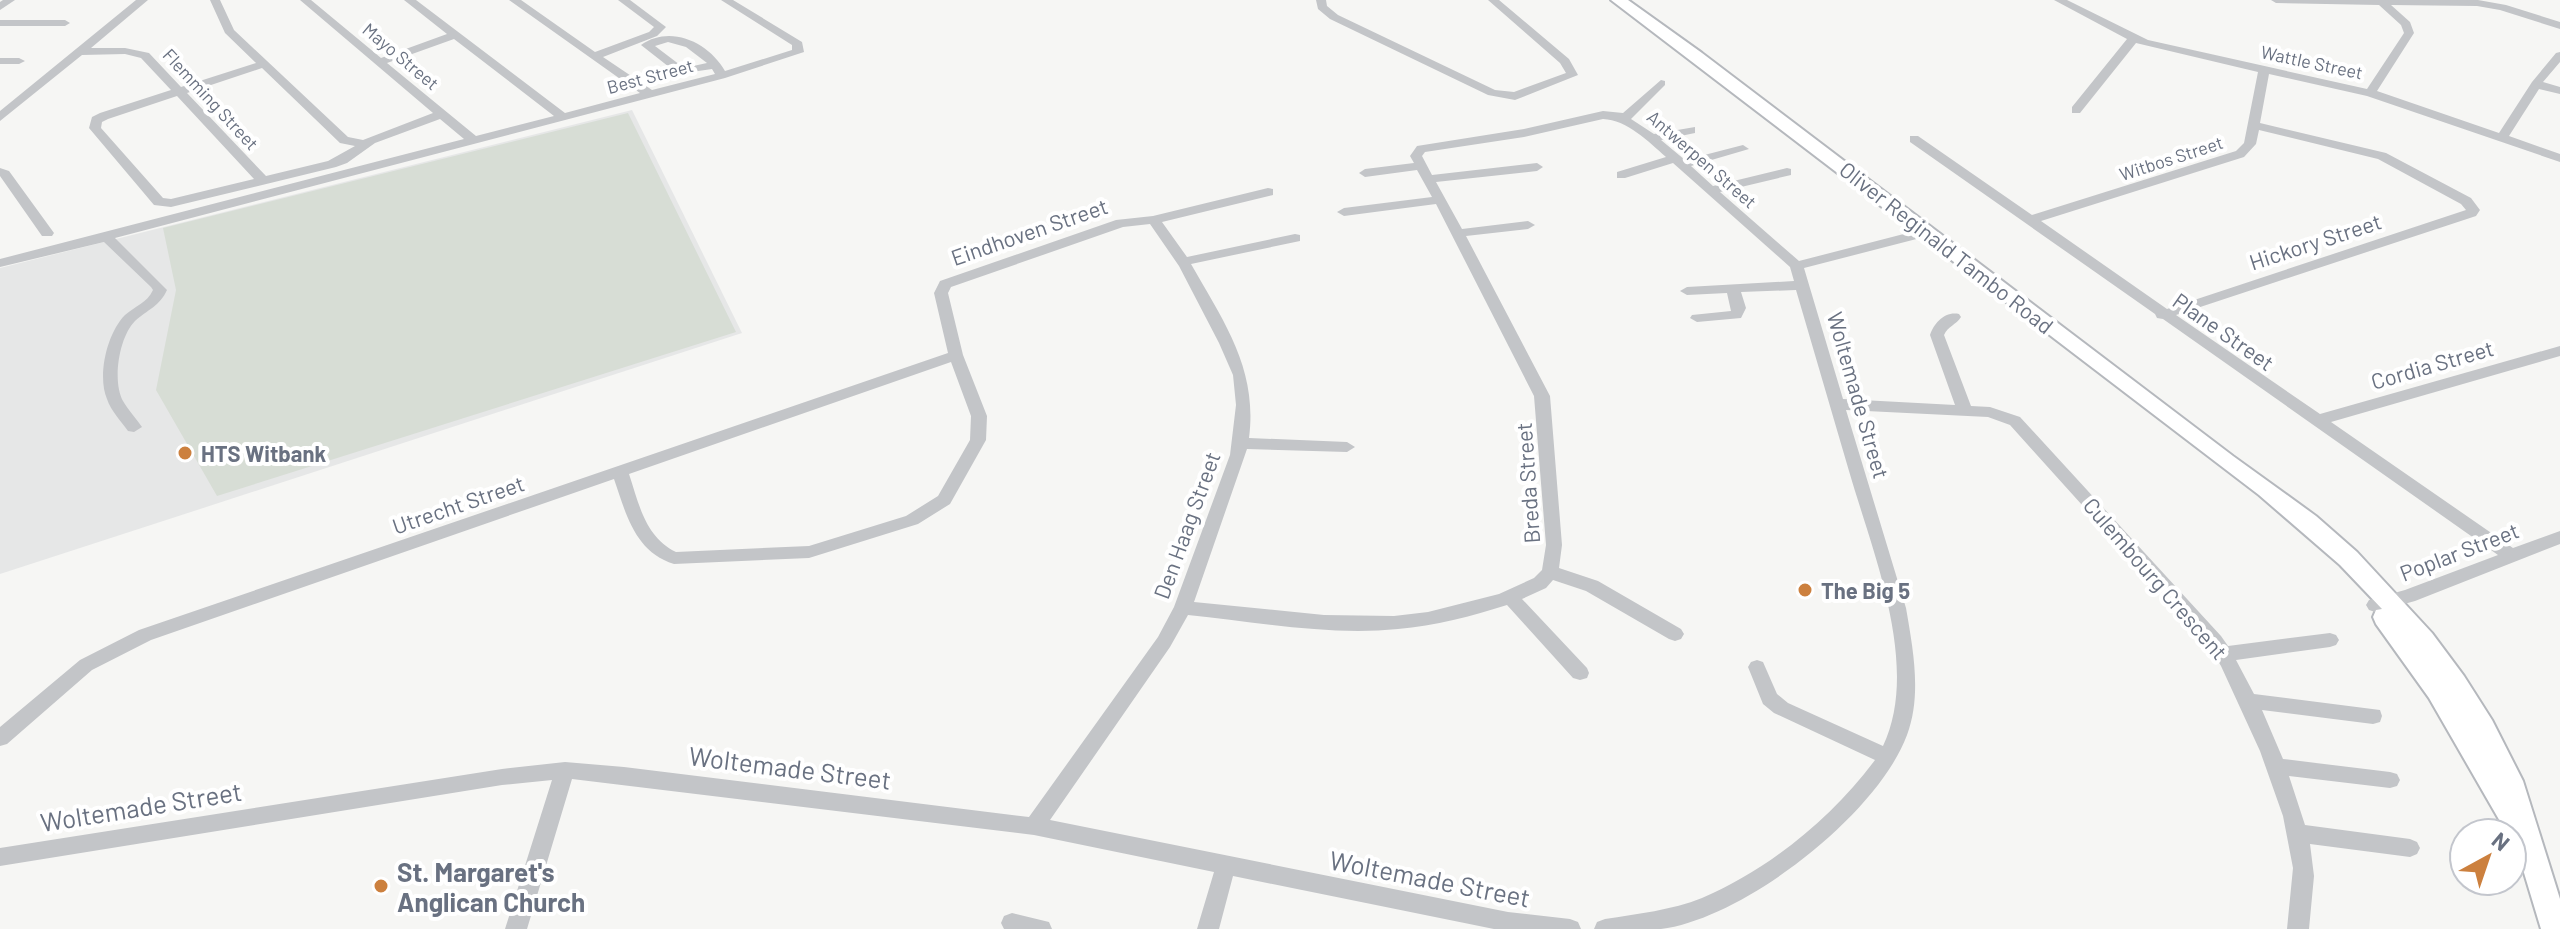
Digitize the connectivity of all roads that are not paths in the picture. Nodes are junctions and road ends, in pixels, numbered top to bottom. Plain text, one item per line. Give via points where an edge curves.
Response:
1 (10, 0) edge
2 (143, 0) edge
3 (215, 0) edge
4 (305, 0) edge
5 (409, 0) edge
6 (514, 0) edge
7 (623, 0) edge
8 (726, 0) edge
9 (1321, 0) edge
10 (1493, 0) edge
11 (1618, 0) edge
12 (1628, 0) edge
13 (2059, 0) edge
14 (2276, 0) edge
15 (2382, 2) edge
16 (0, 7) edge
17 (0, 23) edge
18 (65, 23) dead end
19 (2560, 26) edge
20 (455, 35) junction
21 (1668, 35) junction
22 (2133, 39) junction
23 (80, 52) junction
24 (2560, 55) edge
25 (594, 56) junction
26 (0, 61) edge
27 (19, 61) dead end
28 (379, 62) junction
29 (263, 64) junction
30 (718, 70) junction
31 (2264, 71) junction
32 (1661, 83) dead end
33 (2536, 84) junction
34 (180, 91) junction
35 (2560, 91) edge
36 (2370, 93) junction
37 (649, 94) junction
38 (2076, 110) dead end
39 (442, 114) junction
40 (0, 117) edge
41 (563, 117) junction
42 (1625, 118) junction
43 (2255, 125) junction
44 (1691, 130) dead end
45 (2503, 136) junction
46 (1652, 138) junction
47 (1914, 139) dead end
48 (473, 140) junction
49 (365, 144) junction
50 (1743, 149) dead end
51 (2560, 158) edge
52 (1678, 162) junction
53 (1537, 167) dead end
54 (0, 172) edge
55 (1425, 172) junction
56 (1787, 172) dead end
57 (1365, 173) dead end
58 (1621, 175) dead end
59 (263, 181) junction
60 (1712, 190) junction
61 (1268, 192) dead end
62 (1440, 200) junction
63 (1344, 212) dead end
64 (1153, 220) junction
65 (2028, 221) junction
66 (1528, 225) dead end
67 (1927, 232) junction
68 (47, 233) dead end
69 (1458, 233) junction
70 (102, 237) junction
71 (1295, 238) dead end
72 (1183, 262) junction
73 (0, 263) edge
74 (1796, 266) junction
75 (1803, 285) junction
76 (1732, 288) junction
77 (1687, 291) dead end
78 (2162, 315) junction
79 (1954, 317) dead end
80 (1697, 318) dead end
81 (2560, 351) edge
82 (956, 355) junction
83 (1835, 404) junction
84 (1965, 411) junction
85 (2315, 421) junction
86 (134, 427) dead end
87 (1240, 443) junction
88 (1347, 447) dead end
89 (620, 471) junction
90 (2560, 537) edge
91 (2512, 556) junction
92 (1550, 572) junction
93 (1510, 597) junction
94 (2383, 604) junction
95 (1183, 608) junction
96 (1675, 634) dead end
97 (2330, 640) dead end
98 (2224, 654) junction
99 (1757, 667) dead end
100 (1580, 673) dead end
101 (2247, 701) junction
102 (2373, 716) dead end
103 (0, 738) edge
104 (1886, 756) junction
105 (2273, 766) junction
106 (565, 770) junction
107 (2390, 780) dead end
108 (1034, 826) junction
109 (2297, 833) junction
110 (2410, 848) dead end
111 (0, 857) edge
112 (1226, 865) junction
113 (1012, 923) dead end
114 (1549, 928) edge
115 (516, 929) edge
116 (1041, 929) edge
117 (1208, 929) edge
118 (1570, 929) edge
119 (1605, 929) edge
120 (2298, 929) edge
121 (2556, 929) edge

1 - 16 street
2 - 23 street
3 - 29 street via 229,31
4 - 28 street, Mayo Street
5 - 20 street
6 - 25 street
7 - 25 street via 661,27
8 - 30 street, Best Street via 800,49 792,57
9 - 10 street via 1334,17 1492,93 1515,96 1572,75 1565,61
11 - 21 main road, Oliver Reginald Tambo Road
12 - 21 main road, Oliver Reginald Tambo Road
13 - 22 street, Wattle Street
14 - 15 street
15 - 19 street via 2489,5
15 - 36 street via 2409,33
17 - 18 street
20 - 28 street
20 - 41 street
21 - 67 main road, Oliver Reginald Tambo Road
22 - 31 street, Wattle Street
22 - 38 street
23 - 34 street, Flemming Street via 138,52
23 - 40 street
24 - 33 street
25 - 37 street
26 - 27 street
28 - 39 street, Mayo Street
29 - 34 street
29 - 49 street via 344,140
30 - 30 street via 679,38 646,47 684,73
30 - 37 street, Best Street
31 - 36 street, Wattle Street
31 - 43 street, Witbos Street
32 - 42 street
33 - 35 street
33 - 45 street
34 - 59 street, Flemming Street
34 - 59 street via 104,116 95,128 164,203
36 - 45 street, Wattle Street
37 - 41 street, Best Street
39 - 48 street, Mayo Street
39 - 49 street
41 - 48 street, Best Street
42 - 46 street, Antwerpen Street
42 - 55 street, Antwerpen Street via 1603,115 1426,147 1416,156
43 - 65 street, Witbos Street via 2250,144 2240,154
43 - 78 street, Hickory Street via 2382,156 2473,210
44 - 46 street
45 - 51 street, Wattle Street
46 - 52 street, Antwerpen Street
47 - 65 street, Plane Street
48 - 70 street, Best Street
49 - 59 street via 343,160
50 - 52 street
52 - 58 street
52 - 60 street, Antwerpen Street
53 - 55 street
54 - 68 street
55 - 57 street
55 - 62 street, Breda Street
56 - 60 street
60 - 74 street, Antwerpen Street
61 - 64 street, Eindhoven Street
62 - 63 street
62 - 69 street, Breda Street
64 - 72 street, Den Haag Street
64 - 82 street, Eindhoven Street via 1121,223 948,282 941,293
65 - 78 street, Plane Street
66 - 69 street
67 - 74 street
67 - 94 main road, Oliver Reginald Tambo Road via 2285,504
69 - 92 street, Breda Street via 1542,396 1554,545
70 - 73 street, Best Street
70 - 86 street via 110,238 160,290 149,306 130,318 112,353 113,396
71 - 72 street
72 - 87 street, Den Haag Street via 1239,372 1245,407
74 - 75 street, Woltemade Street
75 - 76 street
75 - 83 street, Woltemade Street
76 - 77 street
76 - 80 street via 1736,315
78 - 85 street, Plane Street
79 - 84 street via 1937,335
81 - 85 street, Cordia Street
82 - 89 street, Utrecht Street
82 - 89 street, Eindhoven Street via 979,416 978,440 935,508 873,533 809,552 674,558 647,542
83 - 84 street, Culembourg Crescent
83 - 104 street, Woltemade Street via 1889,580 1907,666 1897,737
84 - 98 street, Culembourg Crescent via 1999,414 2023,428
85 - 91 street, Plane Street
87 - 88 street
87 - 95 street, Den Haag Street
89 - 103 street, Utrecht Street via 145,635 86,665
90 - 91 street, Poplar Street
91 - 94 street, Poplar Street
92 - 93 street, Breda Street via 1540,583
92 - 96 street via 1592,586
93 - 95 street, Breda Street via 1394,623
93 - 100 street
94 - 121 main road, Oliver Reginald Tambo Road via 2525,835
95 - 108 street, Den Haag Street
97 - 98 street
98 - 101 street, Culembourg Crescent
99 - 104 street via 1770,699 1781,708
101 - 102 street
101 - 105 street, Culembourg Crescent
104 - 119 street, Woltemade Street via 1859,794 1809,841 1750,884 1706,906
105 - 107 street
105 - 109 street, Culembourg Crescent
106 - 108 street, Woltemade Street
106 - 111 street, Woltemade Street
106 - 115 street
108 - 112 street, Woltemade Street
109 - 110 street
109 - 120 street, Culembourg Crescent via 2303,868
112 - 114 street, Woltemade Street
112 - 117 street
113 - 116 street
114 - 118 street, Woltemade Street

